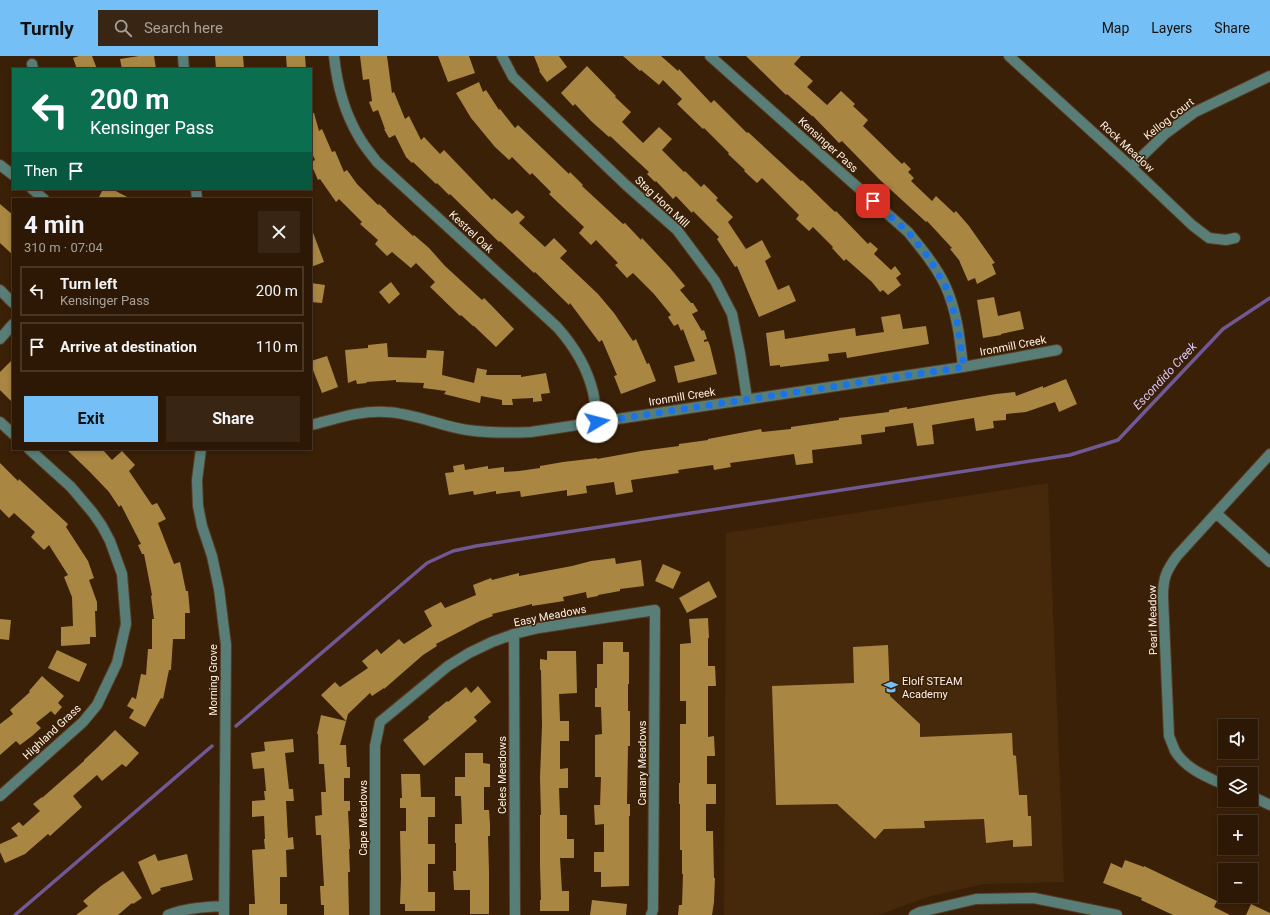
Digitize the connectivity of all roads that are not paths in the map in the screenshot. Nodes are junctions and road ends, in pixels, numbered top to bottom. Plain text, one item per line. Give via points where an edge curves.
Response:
1 (183, 56) edge
2 (334, 56) edge
3 (502, 56) edge
4 (710, 56) edge
5 (1012, 57) edge
6 (184, 68) edge
7 (1270, 76) edge
8 (0, 165) edge
9 (1131, 167) junction
10 (12, 174) edge
11 (33, 190) edge
12 (43, 198) edge
13 (1235, 238) dead end
14 (0, 290) edge
15 (12, 302) edge
16 (12, 325) edge
17 (0, 339) edge
18 (1057, 350) dead end
19 (964, 367) junction
20 (747, 400) junction
21 (0, 422) edge
22 (597, 422) junction
23 (312, 425) edge
24 (12, 433) edge
25 (30, 450) edge
26 (201, 450) edge
27 (1270, 454) edge
28 (1216, 513) junction
29 (1270, 562) edge
30 (655, 610) joint
31 (514, 634) junction
32 (380, 722) joint
33 (1218, 782) edge
34 (0, 796) edge
35 (1258, 799) edge
36 (1270, 805) edge
37 (224, 911) edge
38 (168, 915) edge
39 (375, 915) edge
40 (515, 915) edge
41 (651, 915) edge
42 (914, 915) edge
43 (1117, 915) edge

1 - 6 street
2 - 22 street, Kestrel Oak via 339,91 359,138 377,162 568,339 584,367 592,391
3 - 20 street, Stag Horn Mill via 513,77 677,230 715,281 732,314
4 - 19 street, Kensinger Pass via 908,232 928,257 945,285 957,322
5 - 9 street, Rock Meadow
7 - 9 street, Kellog Court via 1195,112 1165,134
8 - 10 street
9 - 13 street, Rock Meadow via 1209,238
11 - 12 street
14 - 15 street
16 - 17 street
18 - 19 street, Ironmill Creek
19 - 20 street, Ironmill Creek
20 - 22 street, Ironmill Creek
21 - 24 street
22 - 23 street, Ironmill Creek via 531,432 502,433 466,430 408,414 386,412 357,413
25 - 34 street, Highland Grass via 71,487 102,526 122,574 126,624 117,663 97,705 83,722
26 - 37 street, Morning Grove via 197,480 198,506 219,589 226,645
27 - 28 street, Pearl Meadow
28 - 29 street
28 - 33 street, Pearl Meadow via 1168,568 1163,582 1163,597 1169,736 1176,752 1186,764
30 - 31 street, Easy Meadows
30 - 41 street, Canary Meadows
31 - 32 street, Easy Meadows via 469,653 448,666
31 - 40 street, Celes Meadows
32 - 39 street, Cape Meadows via 375,746
35 - 36 street
37 - 38 street via 196,908
42 - 43 street via 976,899 1032,898

